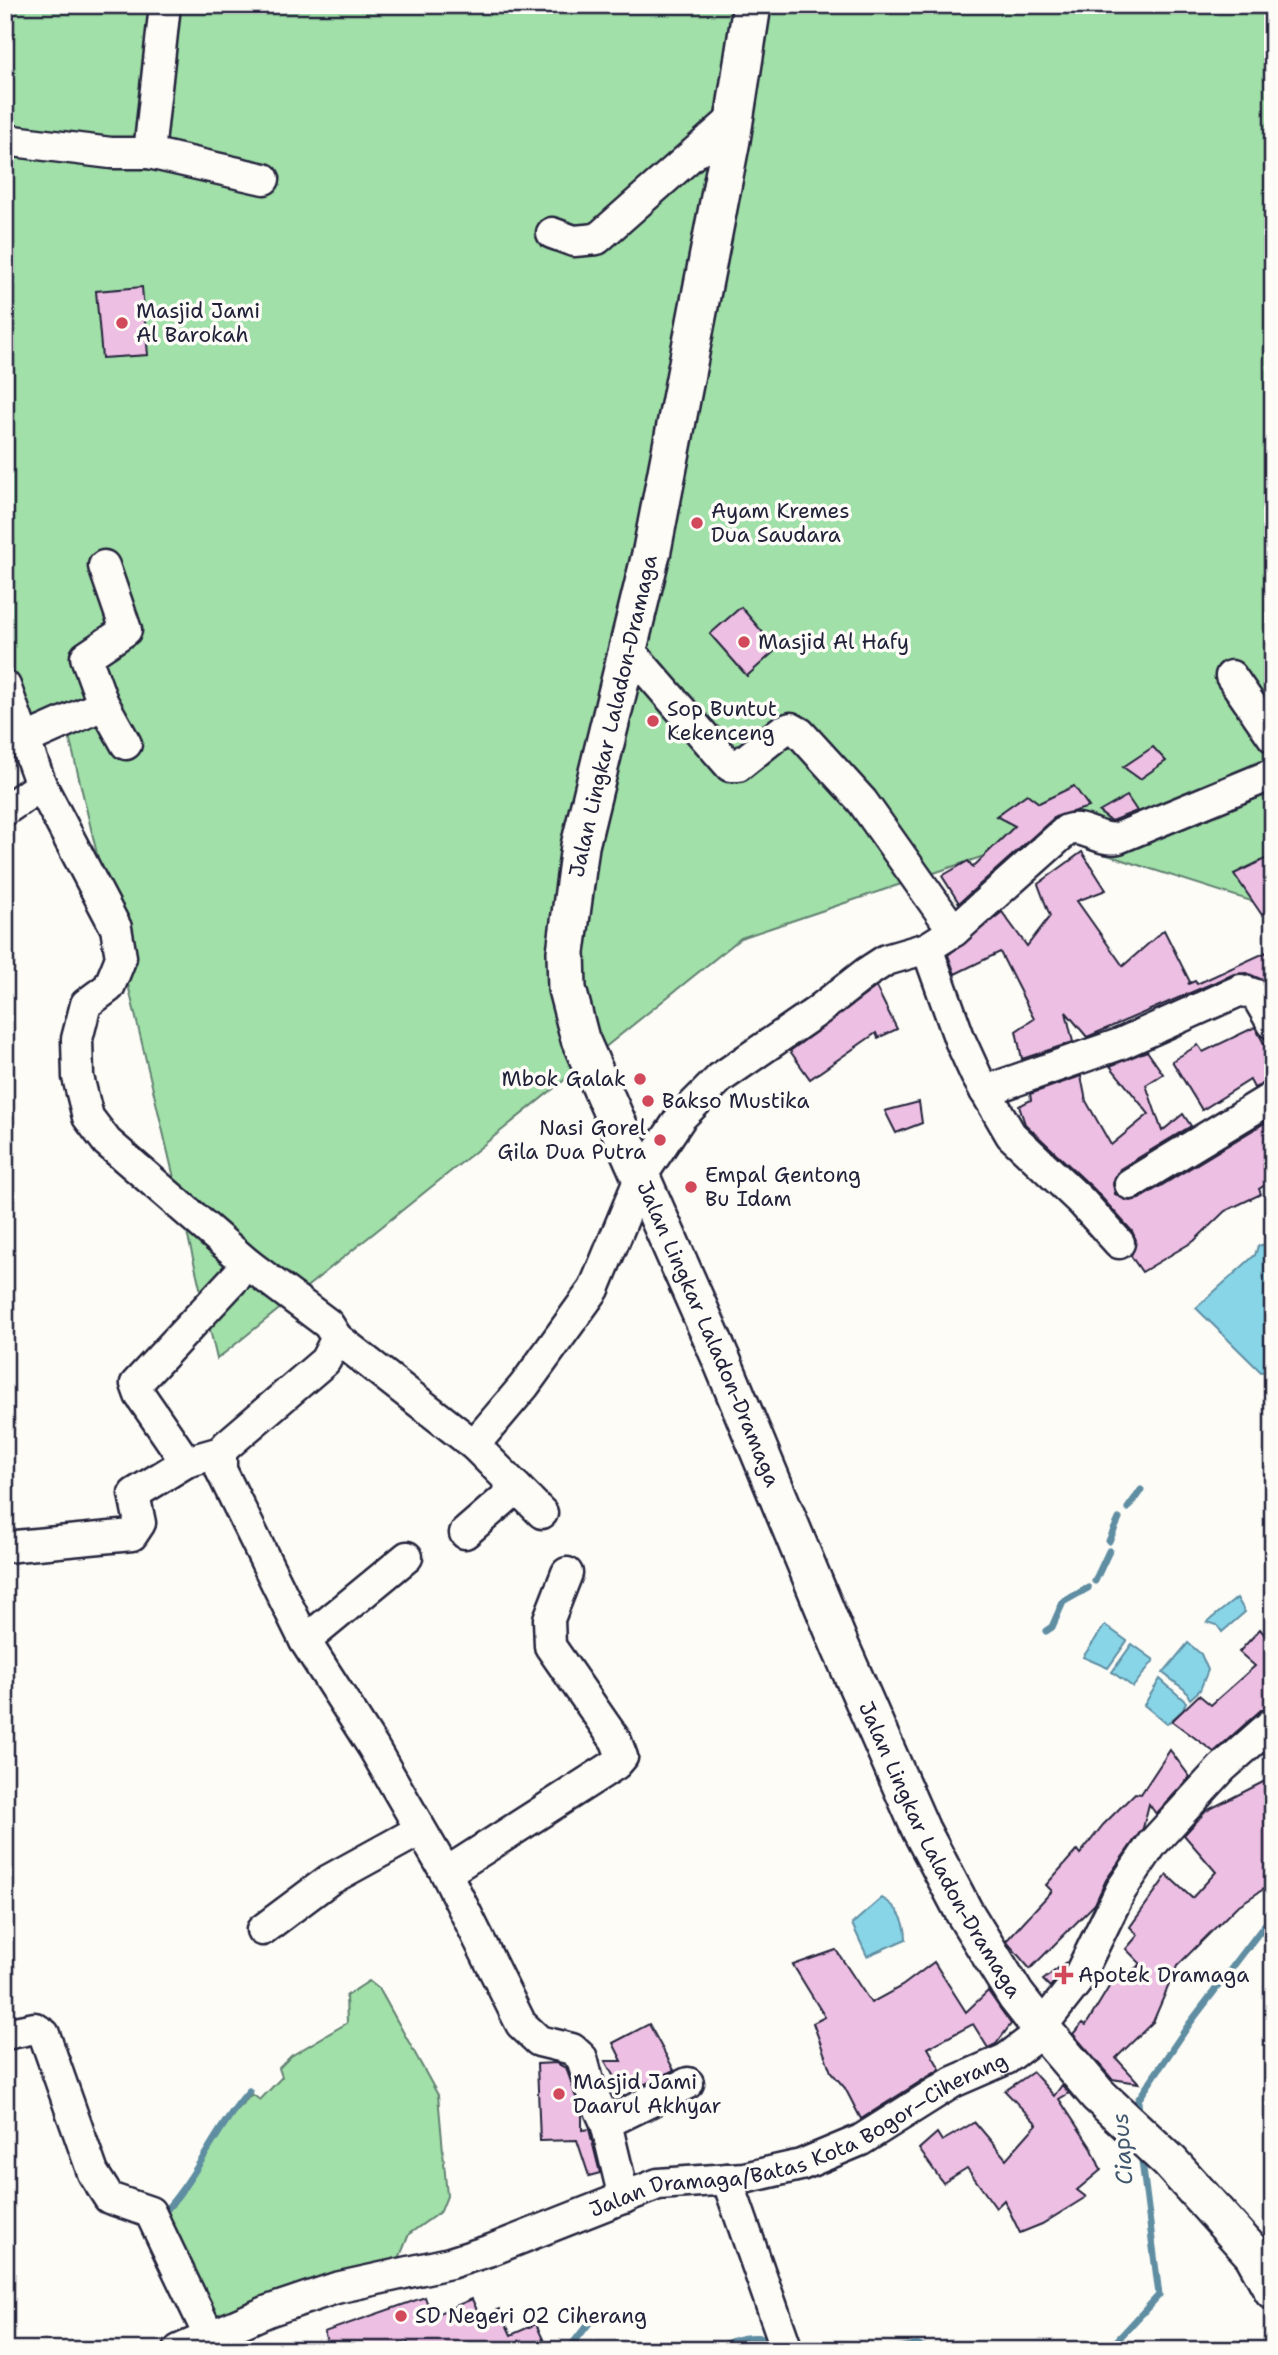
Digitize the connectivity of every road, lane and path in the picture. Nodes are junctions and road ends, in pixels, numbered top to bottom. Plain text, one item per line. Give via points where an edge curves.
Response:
1 (164, 5) edge
2 (747, 10) edge
3 (735, 117) junction
4 (5, 140) edge
5 (149, 153) junction
6 (264, 179) dead end
7 (552, 233) dead end
8 (104, 566) dead end
9 (628, 649) junction
10 (1231, 676) dead end
11 (5, 686) edge
12 (102, 701) junction
13 (1273, 737) edge
14 (24, 740) junction
15 (127, 744) dead end
16 (1273, 774) edge
17 (41, 785) junction
18 (5, 810) edge
19 (954, 931) junction
20 (927, 948) junction
21 (1273, 1024) edge
22 (985, 1091) junction
23 (1273, 1097) edge
24 (640, 1178) junction
25 (1130, 1184) dead end
26 (1119, 1243) dead end
27 (248, 1264) junction
28 (337, 1338) junction
29 (474, 1446) junction
30 (221, 1452) junction
31 (187, 1462) junction
32 (517, 1488) junction
33 (541, 1513) dead end
34 (465, 1533) dead end
35 (5, 1547) edge
36 (407, 1557) dead end
37 (567, 1573) dead end
38 (305, 1641) junction
39 (1273, 1723) edge
40 (420, 1830) junction
41 (446, 1873) junction
42 (262, 1930) dead end
43 (1041, 2028) junction
44 (5, 2034) edge
45 (688, 2083) dead end
46 (606, 2123) junction
47 (727, 2179) junction
48 (624, 2198) junction
49 (1273, 2290) edge
50 (213, 2343) edge
51 (179, 2350) edge
52 (787, 2350) edge

1 - 5 street
2 - 3 main road, Jalan Lingkar Laladon-Dramaga
3 - 7 street via 597,239 574,241
3 - 9 main road, Jalan Lingkar Laladon-Dramaga via 652,550
4 - 5 street
5 - 6 street
8 - 12 street via 126,625 123,635 86,657
9 - 19 street via 730,766 738,766 782,731 791,728 800,733 862,801
9 - 24 main road, Jalan Lingkar Laladon-Dramaga via 580,846 566,952 567,989 580,1039
10 - 13 street
11 - 14 street
12 - 14 street via 94,709
12 - 15 street
14 - 17 street
16 - 19 street via 1118,838 1104,840 1079,828 1067,830
17 - 18 street
17 - 27 street via 120,941 121,957 109,987 86,1004 79,1022 78,1077 88,1117 107,1142
19 - 20 street
20 - 22 street via 960,1040
20 - 24 street via 877,965 720,1079 681,1117
21 - 22 street via 1256,995 1241,990 1119,1044
22 - 26 street via 1018,1144
23 - 25 street
24 - 29 street via 594,1289 524,1387
24 - 43 main road, Jalan Lingkar Laladon-Dramaga via 922,1830 964,1912
27 - 28 street via 328,1324
27 - 31 street via 136,1384
28 - 29 street
28 - 30 street via 325,1361
29 - 32 street
30 - 31 street
30 - 38 street via 221,1470
31 - 35 street via 134,1494 140,1523 132,1535
32 - 33 street
32 - 34 street
36 - 38 street
37 - 41 street via 549,1619 550,1646 616,1741 622,1757
38 - 40 street
39 - 43 street, Jalan Dramaga/Batas Kota Bogor–Ciherang via 1222,1768 1152,1844 1121,1890 1075,1984
40 - 41 street
40 - 42 street via 328,1880
41 - 46 street via 521,2024 540,2041 579,2054
43 - 47 street, Jalan Dramaga/Batas Kota Bogor–Ciherang via 1014,2054 945,2087 853,2144 774,2172
43 - 49 main road, Jalan Lingkar Laladon-Dramaga via 1098,2095 1170,2162 1253,2254
44 - 50 street via 35,2028 44,2034 93,2173 109,2198 150,2212
45 - 46 street
46 - 48 street
47 - 48 street, Jalan Dramaga/Batas Kota Bogor–Ciherang via 658,2184
47 - 52 street
48 - 50 street, Jalan Dramaga/Batas Kota Bogor–Ciherang via 491,2250 336,2288 268,2311
50 - 51 street, Jalan Dramaga/Batas Kota Bogor–Ciherang

